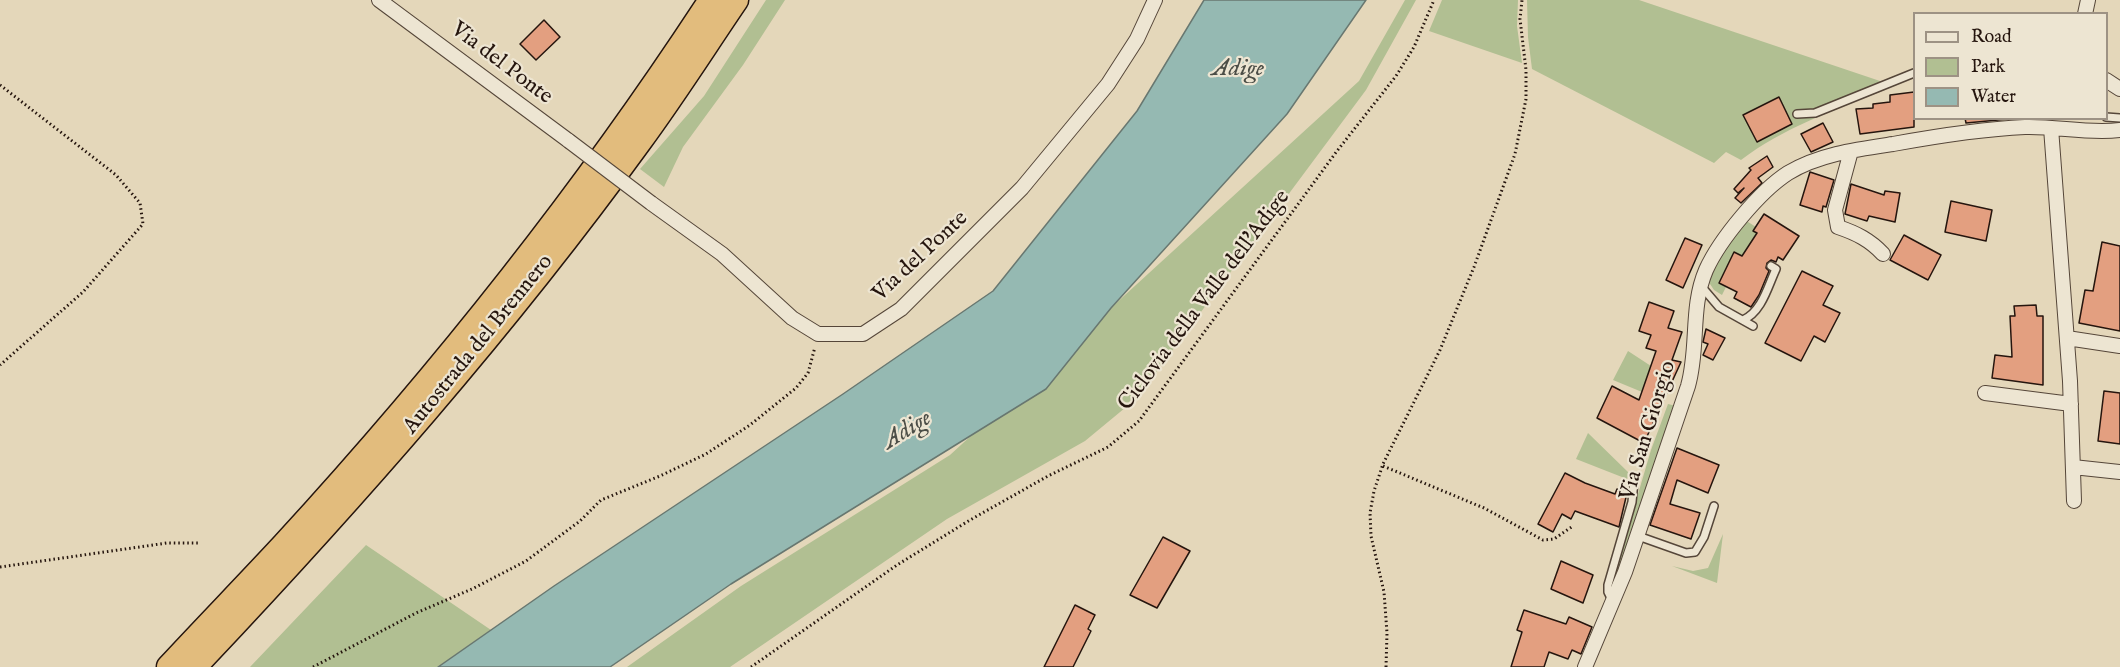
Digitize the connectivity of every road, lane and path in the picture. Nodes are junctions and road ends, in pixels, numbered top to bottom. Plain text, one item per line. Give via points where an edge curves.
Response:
1 (379, 0) edge
2 (711, 0) edge
3 (736, 0) edge
4 (1155, 0) edge
5 (1434, 0) edge
6 (1522, 0) edge
7 (1913, 73) edge
8 (0, 85) edge
9 (1797, 114) dead end
10 (2051, 128) junction
11 (2120, 130) edge
12 (1851, 151) junction
13 (1883, 254) dead end
14 (1771, 266) dead end
15 (1701, 286) junction
16 (1743, 320) junction
17 (1753, 326) dead end
18 (818, 334) junction
19 (2067, 338) junction
20 (2120, 346) edge
21 (0, 366) edge
22 (1985, 393) dead end
23 (2072, 404) junction
24 (1383, 466) junction
25 (2073, 467) junction
26 (2120, 472) edge
27 (1634, 481) dead end
28 (2074, 501) dead end
29 (1714, 506) dead end
30 (1573, 526) dead end
31 (1638, 536) junction
32 (201, 543) dead end
33 (0, 567) edge
34 (1613, 602) junction
35 (169, 667) edge
36 (194, 667) edge
37 (313, 667) edge
38 (751, 667) edge
39 (1386, 667) edge
40 (1585, 667) edge

1 - 18 street, Via del Ponte, bridge via 722,254 792,318
2 - 35 highway, Autostrada del Brennero via 555,221 441,364 285,544
3 - 36 highway, Autostrada del Brennero via 639,142 459,371 299,556
4 - 18 street, Via del Ponte via 1137,39 1108,84 1022,188 917,294 862,334
5 - 38 path, Ciclovia della Valle dell'Adige via 1396,76 1138,421 1108,447 1048,476 897,565
6 - 24 path via 1526,99 1515,154 1440,350
7 - 9 lane via 1815,113
8 - 21 path via 116,175 140,203 143,224 83,292
10 - 11 street, Via San Giorgio
10 - 12 street, Via San Giorgio via 1940,135
10 - 19 street
12 - 13 street via 1835,210 1838,227 1872,242
12 - 15 street, Via San Giorgio via 1789,172 1756,200 1721,244
14 - 16 lane via 1776,269 1762,300 1750,317
15 - 16 lane via 1719,307
15 - 31 street, Via San Giorgio via 1691,376
16 - 17 lane
18 - 37 path via 808,373 796,388 750,425 706,454 601,501 526,561
19 - 20 street
19 - 23 street
22 - 23 street
23 - 25 street
24 - 30 path via 1484,508 1544,540 1554,539
24 - 39 path via 1370,513 1371,536 1384,592
25 - 26 street
25 - 28 street
27 - 34 lane via 1632,502 1608,585
29 - 31 lane via 1695,552 1686,553
31 - 34 street, Via San Giorgio
32 - 33 path via 166,543
34 - 40 street, Via San Giorgio

